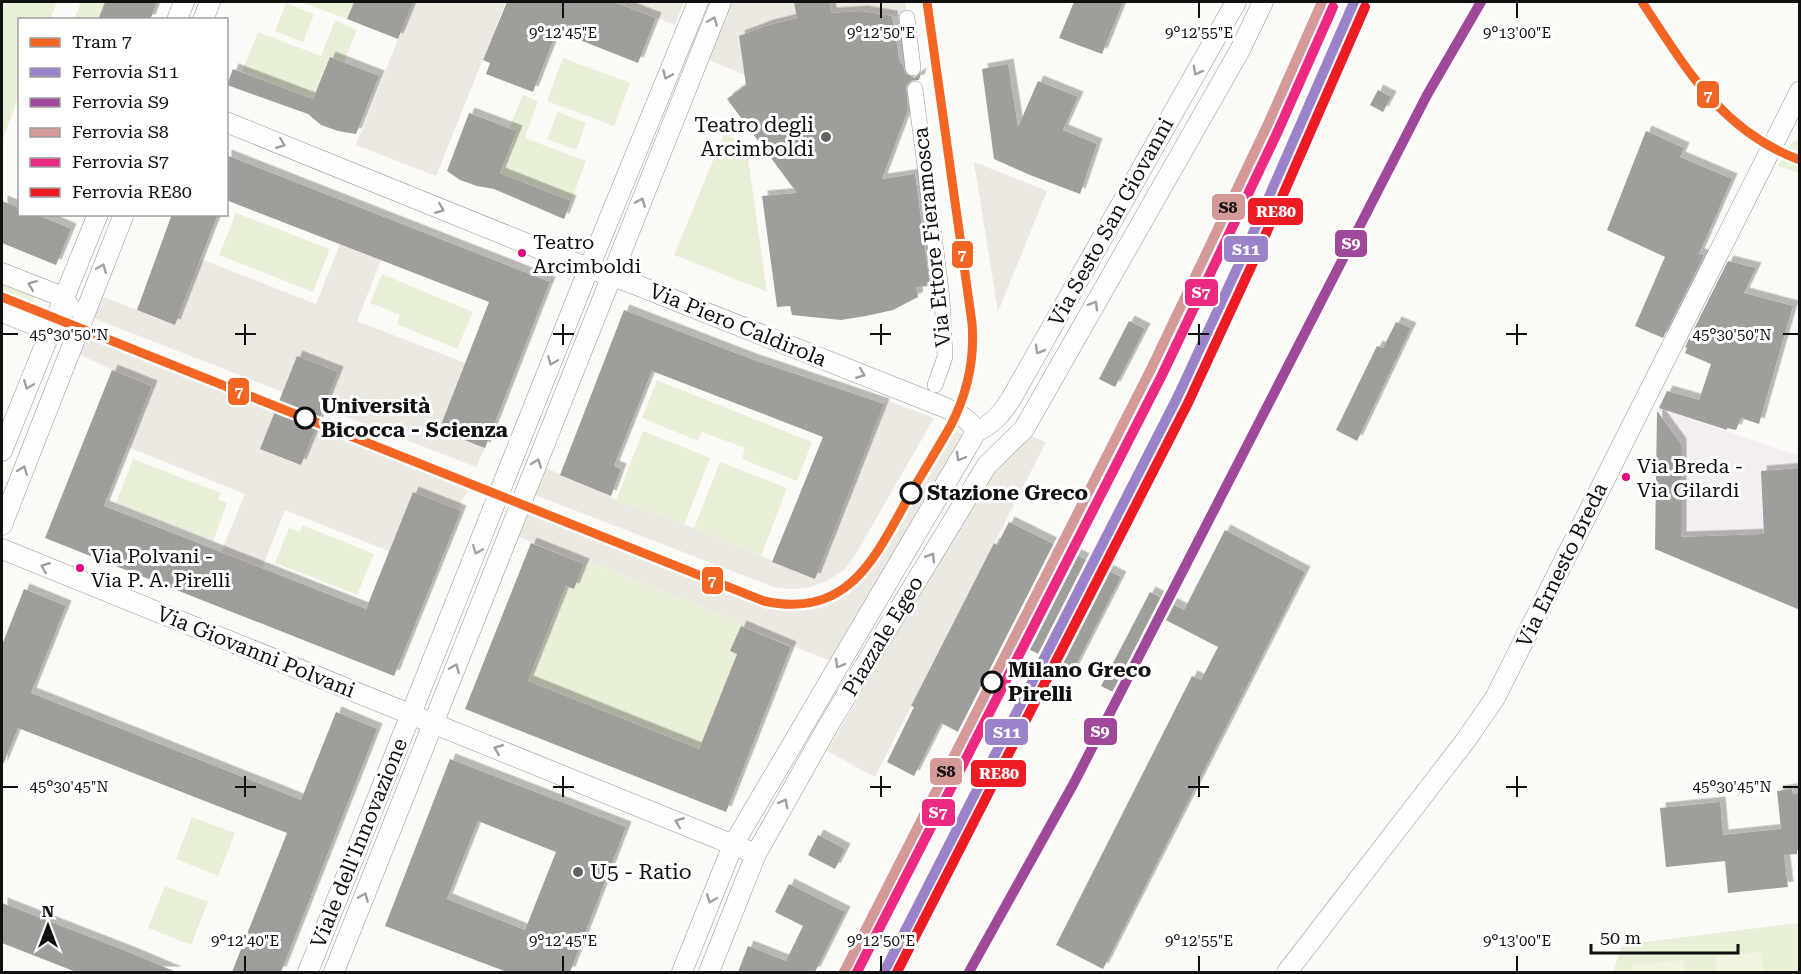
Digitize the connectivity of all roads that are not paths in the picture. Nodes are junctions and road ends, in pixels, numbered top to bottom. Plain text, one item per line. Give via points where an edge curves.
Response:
1 (184, 2) edge
2 (210, 2) edge
3 (698, 2) edge
4 (721, 2) edge
5 (1236, 2) edge
6 (1263, 2) edge
7 (178, 18) edge
8 (204, 18) edge
9 (907, 18) dead end
10 (913, 68) dead end
11 (915, 89) dead end
12 (1800, 91) edge
13 (1793, 119) edge
14 (228, 124) edge
15 (97, 216) edge
16 (123, 216) edge
17 (589, 268) junction
18 (2, 273) edge
19 (611, 275) junction
20 (63, 297) junction
21 (2, 312) edge
22 (81, 321) junction
23 (49, 331) junction
24 (935, 384) dead end
25 (1024, 429) joint
26 (976, 432) junction
27 (2, 451) edge
28 (2, 525) edge
29 (2, 549) edge
30 (411, 714) junction
31 (433, 723) junction
32 (733, 845) junction
33 (756, 854) junction
34 (308, 972) edge
35 (334, 972) edge
36 (682, 972) edge
37 (709, 972) edge
38 (1287, 972) edge

1 - 7 street
2 - 8 street
3 -> 17 street, Viale dell'Innovazione
19 -> 4 street, Viale dell'Innovazione
5 -> 26 street, Via Sesto San Giovanni via 1011,399 998,418
25 -> 6 street, Via Sesto San Giovanni via 1240,50
9 - 10 street
11 - 24 street, Via Ettore Fieramosca via 942,298 945,357
12 - 13 street, Via Ernesto Breda
13 - 38 street, Via Ernesto Breda via 1495,698
14 -> 17 street, Via Piero Caldirola
15 - 20 street
22 -> 16 street
17 - 19 street, Via Piero Caldirola
17 -> 30 street, Viale dell'Innovazione
20 -> 18 street
19 -> 26 street, Via Piero Caldirola via 946,408 964,418
31 -> 19 street, Viale dell'Innovazione
20 - 22 street
20 - 23 street
21 - 23 street
22 - 23 street
28 -> 22 street
23 -> 27 street
33 -> 25 street, Piazzale Egeo via 987,465
26 -> 32 street, Piazzale Egeo
30 -> 29 street, Via Giovanni Polvani
30 - 31 street, Viale dell'Innovazione
30 - 34 street, Viale dell'Innovazione
32 -> 31 street
35 -> 31 street, Viale dell'Innovazione
32 - 33 street
32 -> 36 street, Piazzale Egeo
33 - 37 street, Piazzale Egeo

